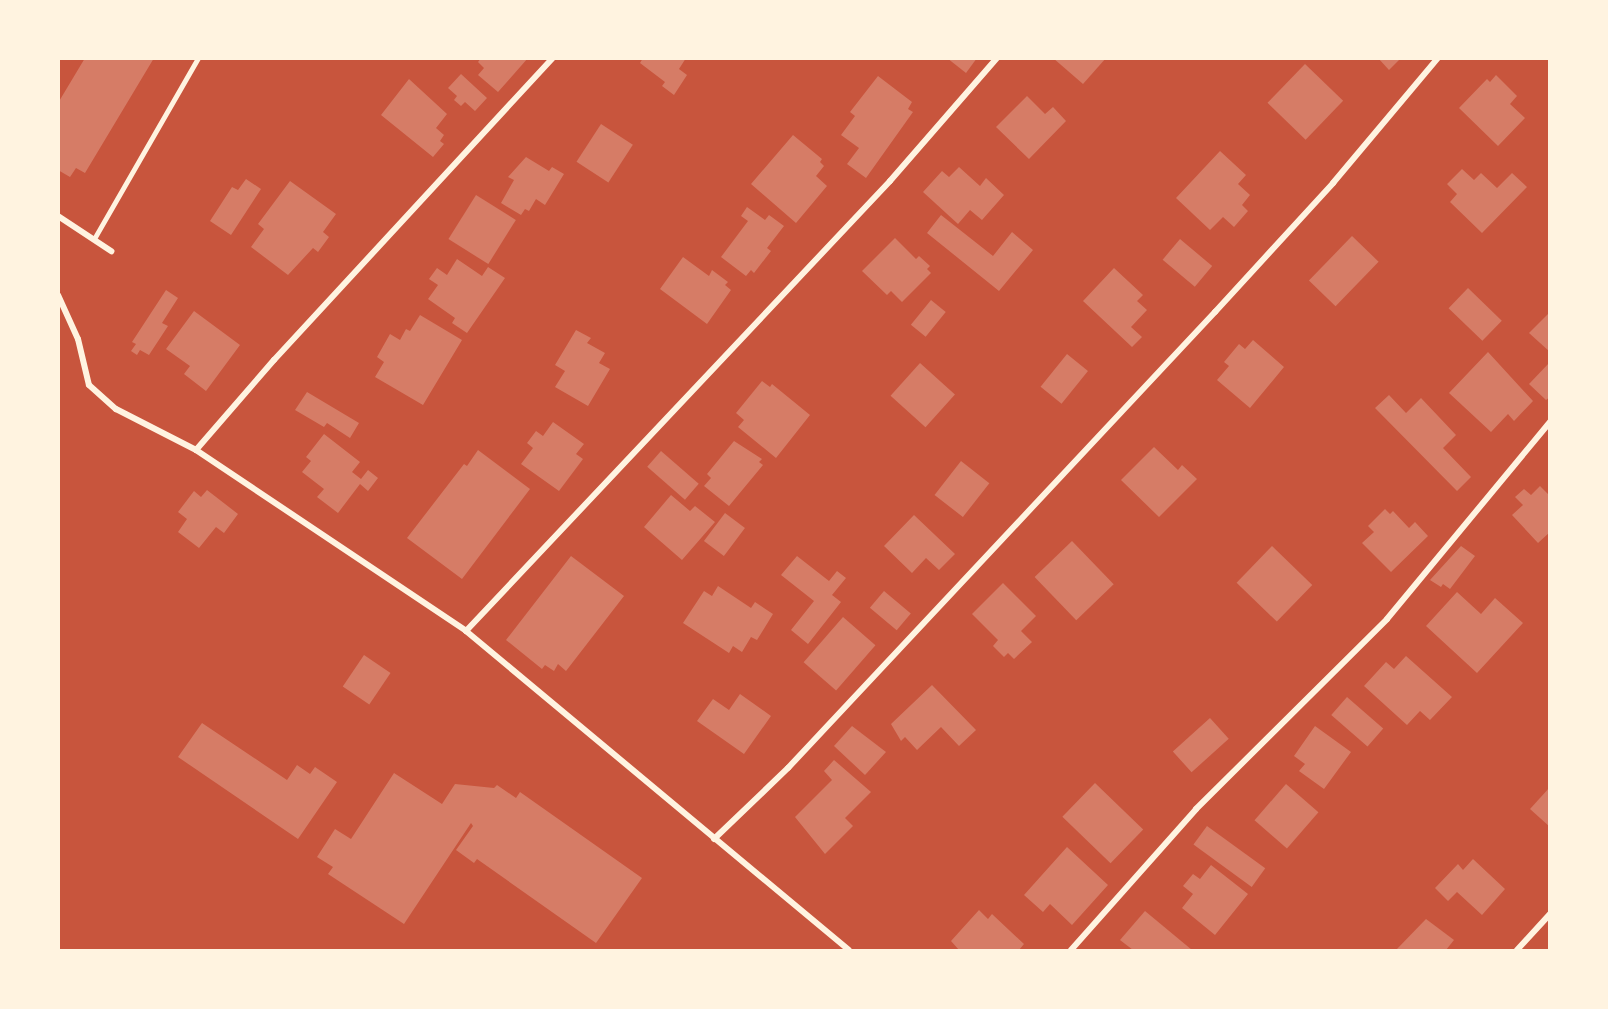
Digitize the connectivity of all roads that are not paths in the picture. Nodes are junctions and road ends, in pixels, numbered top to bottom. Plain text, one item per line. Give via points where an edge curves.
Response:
1 (198, 58) edge
2 (553, 58) edge
3 (997, 58) edge
4 (1438, 58) edge
5 (58, 216) edge
6 (94, 239) junction
7 (111, 251) dead end
8 (58, 295) edge
9 (1550, 422) edge
10 (196, 450) junction
11 (466, 632) junction
12 (714, 839) junction
13 (1550, 914) edge
14 (849, 951) edge
15 (1071, 951) edge
16 (1517, 951) edge

1 - 6 lane
2 - 10 street
3 - 11 street via 890,181
4 - 12 street via 1333,183 1215,312 788,768
5 - 6 street
6 - 7 street
8 - 10 street via 78,339 89,385 116,409
9 - 15 street via 1387,619 1196,808
10 - 11 street
11 - 12 street
12 - 14 street
13 - 16 street

